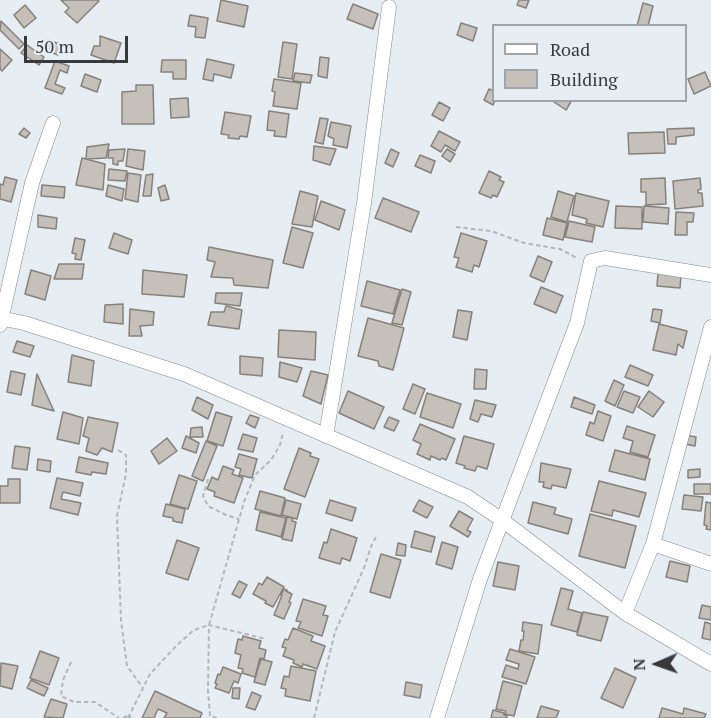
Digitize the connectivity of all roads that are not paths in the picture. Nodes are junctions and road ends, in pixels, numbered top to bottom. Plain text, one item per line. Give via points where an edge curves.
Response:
1 (389, 6) dead end
2 (53, 123) dead end
3 (711, 275) edge
4 (0, 320) edge
5 (711, 327) edge
6 (326, 436) junction
7 (502, 520) junction
8 (653, 544) junction
9 (711, 564) edge
10 (625, 613) junction
11 (711, 664) edge
12 (437, 718) edge

1 - 6 street via 364,202
2 - 4 street via 32,183
3 - 7 street via 605,258 591,261 577,323
4 - 6 street via 24,323 184,374
5 - 8 street
6 - 7 street via 468,498
7 - 10 street
7 - 12 street
8 - 9 street
8 - 10 street
10 - 11 street

